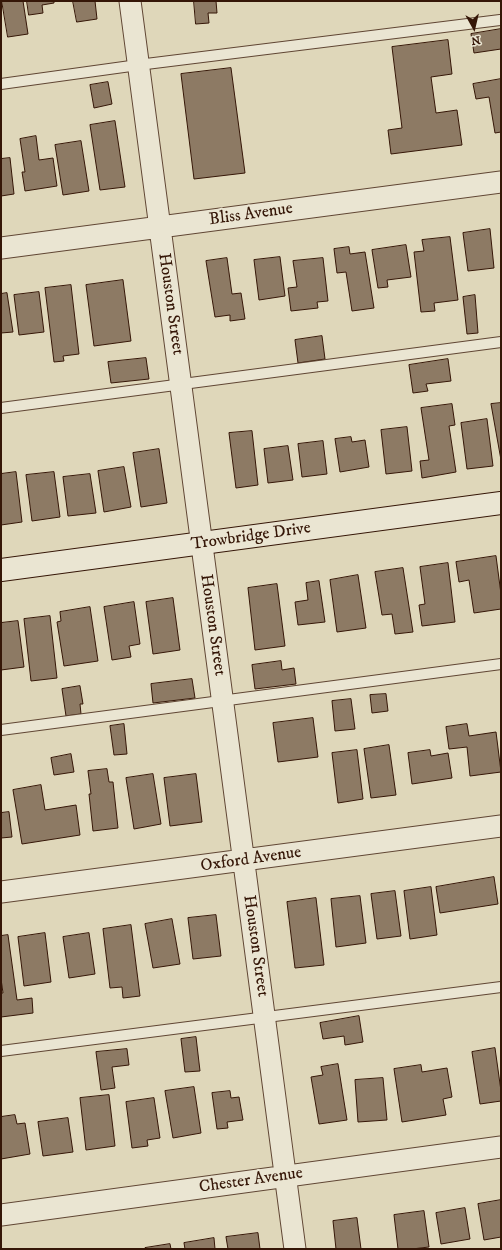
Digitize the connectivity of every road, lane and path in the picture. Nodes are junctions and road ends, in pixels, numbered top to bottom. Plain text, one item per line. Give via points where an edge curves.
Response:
1 (130, 1) edge
2 (500, 20) edge
3 (138, 65) junction
4 (1, 84) edge
5 (501, 182) edge
6 (160, 227) junction
7 (1, 248) edge
8 (501, 342) edge
9 (181, 385) junction
10 (1, 408) edge
11 (501, 503) edge
12 (202, 543) junction
13 (1, 570) edge
14 (501, 664) edge
15 (222, 701) junction
16 (1, 730) edge
17 (501, 826) edge
18 (243, 861) junction
19 (1, 892) edge
20 (501, 987) edge
21 (264, 1017) junction
22 (1, 1051) edge
23 (501, 1148) edge
24 (286, 1177) junction
25 (1, 1215) edge
26 (295, 1249) edge

1 - 3 street, Houston Street
2 - 3 lane
3 - 4 lane
3 - 6 street, Houston Street
5 - 6 street, Bliss Avenue
6 - 7 street, Bliss Avenue
6 - 9 street, Houston Street
8 - 9 lane
9 - 10 lane
9 - 12 street, Houston Street
11 - 12 main road, Trowbridge Drive
12 - 13 main road, Trowbridge Drive
12 - 15 street, Houston Street
14 - 15 lane
15 - 16 lane
15 - 18 street, Houston Street
17 - 18 street, Oxford Avenue
18 - 19 street, Oxford Avenue
18 - 21 street, Houston Street
20 - 21 lane
21 - 22 lane
21 - 24 street, Houston Street
23 - 24 street, Chester Avenue
24 - 25 street, Chester Avenue
24 - 26 street, Houston Street

